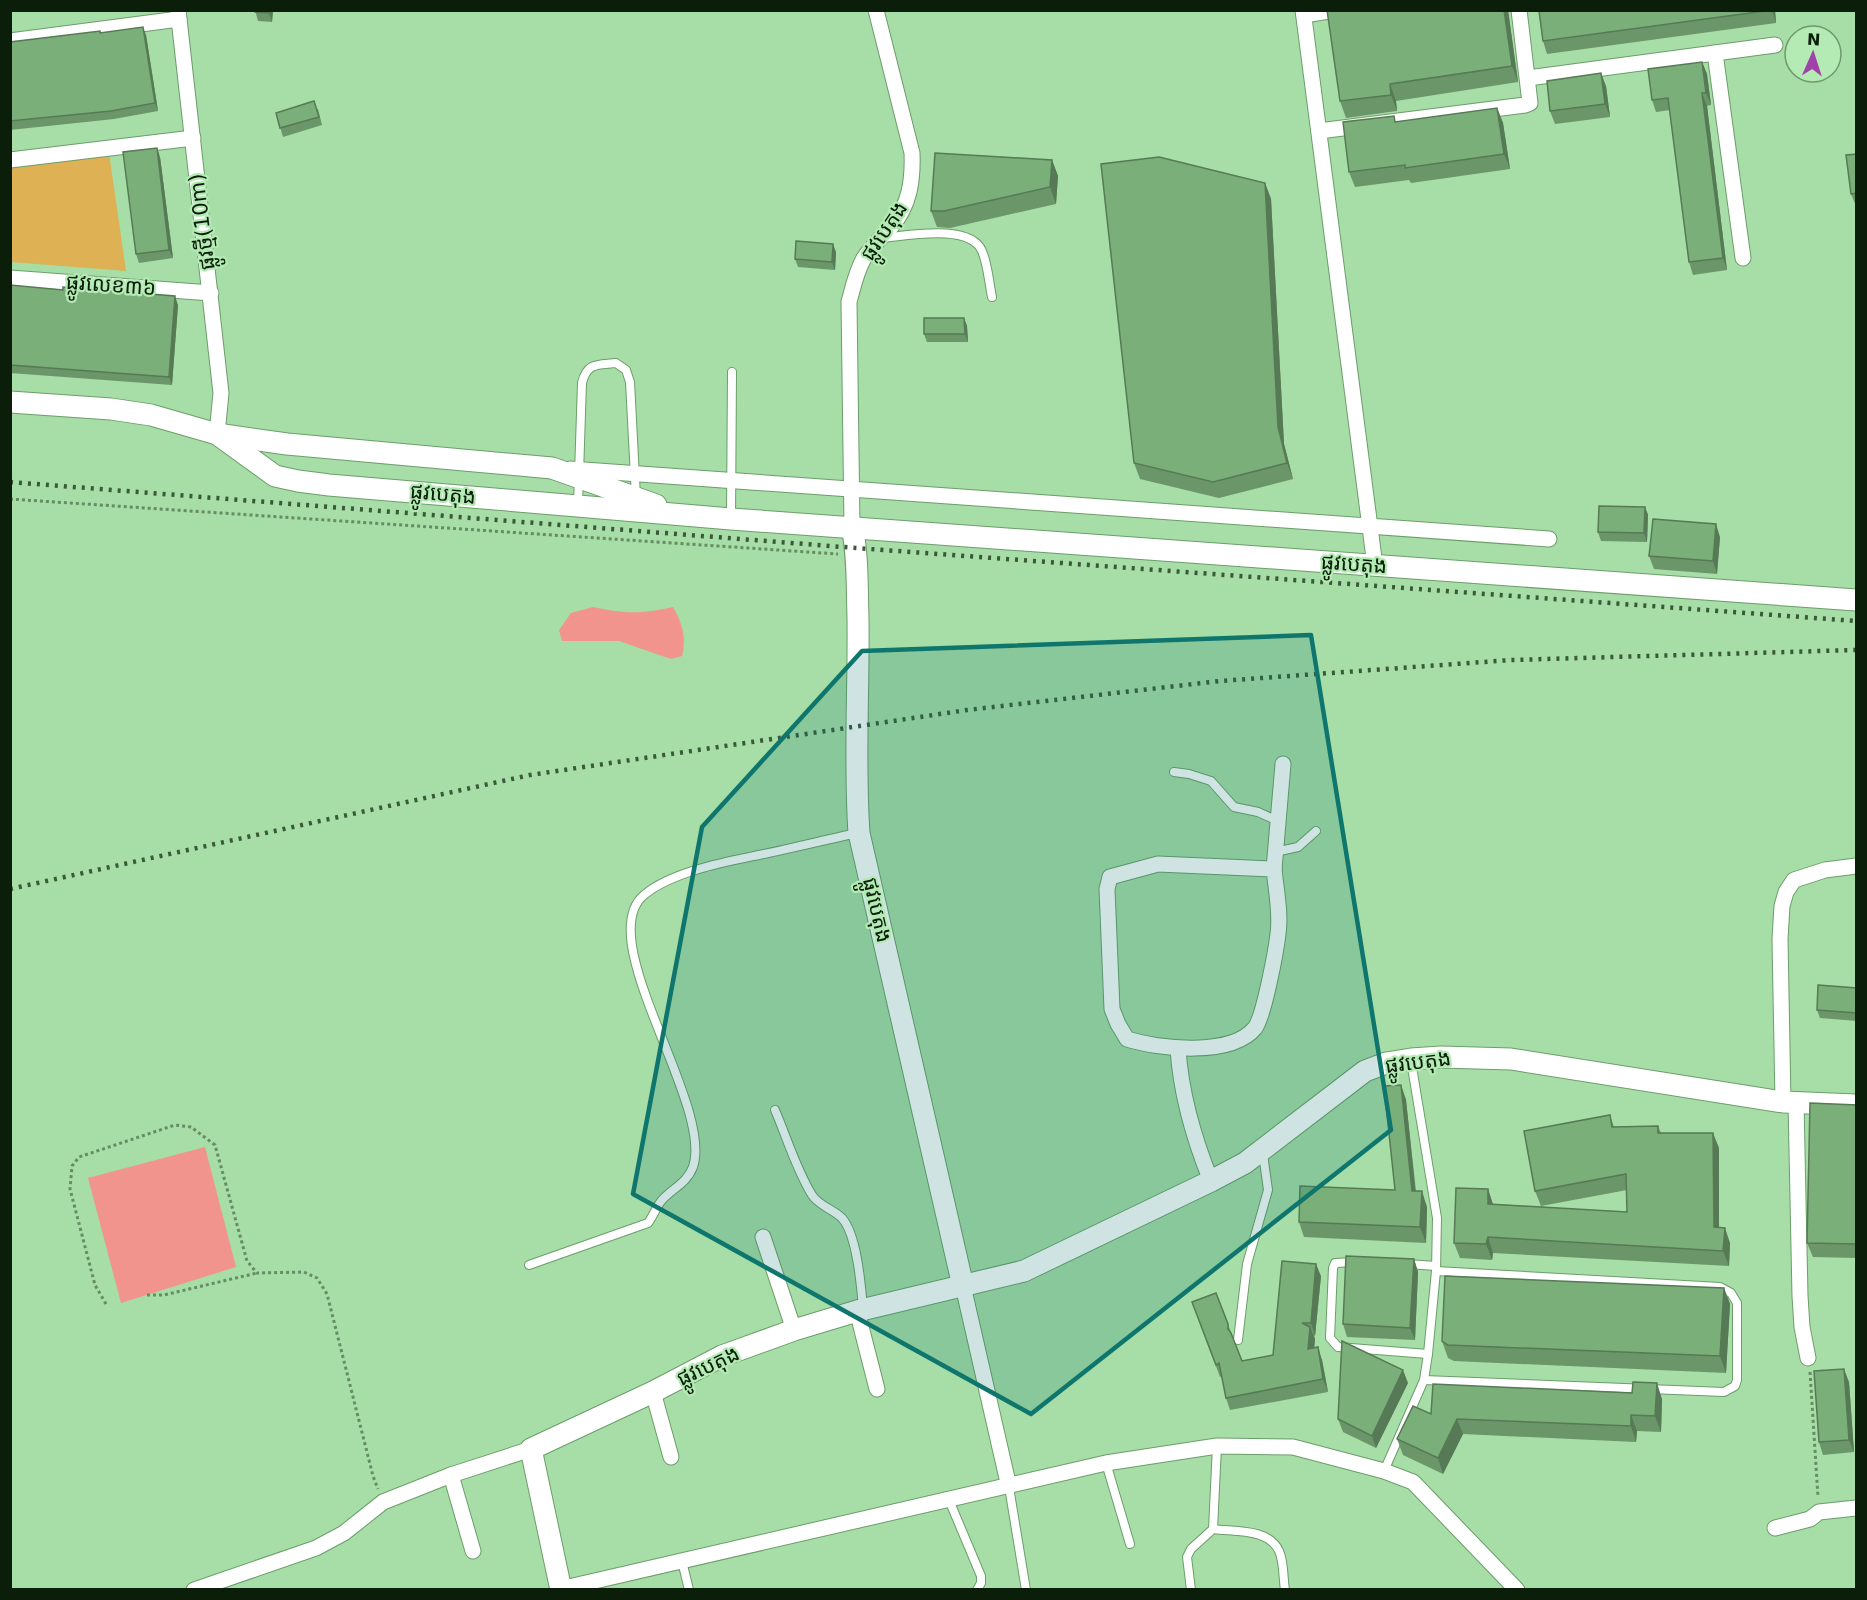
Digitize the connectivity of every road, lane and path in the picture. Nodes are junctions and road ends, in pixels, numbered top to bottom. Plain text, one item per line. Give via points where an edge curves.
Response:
1 (876, 10) edge
2 (1335, 10) edge
3 (1519, 10) edge
4 (1304, 13) edge
5 (178, 15) edge
6 (10, 41) edge
7 (1775, 45) dead end
8 (1715, 53) junction
9 (1528, 78) junction
10 (1319, 131) junction
11 (193, 138) junction
12 (10, 160) edge
13 (880, 238) junction
14 (1743, 258) dead end
15 (10, 278) edge
16 (211, 293) junction
17 (992, 297) dead end
18 (732, 372) dead end
19 (10, 402) edge
20 (217, 434) junction
21 (579, 473) junction
22 (636, 474) junction
23 (730, 481) junction
24 (850, 490) junction
25 (10, 499) edge
26 (636, 504) junction
27 (578, 506) junction
28 (731, 519) junction
29 (852, 526) junction
30 (1369, 526) junction
31 (1549, 539) dead end
32 (856, 556) junction
33 (1375, 566) junction
34 (1857, 600) edge
35 (1283, 764) dead end
36 (1174, 772) dead end
37 (1278, 821) junction
38 (1316, 831) dead end
39 (859, 833) junction
40 (1275, 852) junction
41 (1857, 866) edge
42 (1274, 869) junction
43 (1178, 1049) junction
44 (1411, 1059) junction
45 (1789, 1102) junction
46 (1857, 1105) edge
47 (775, 1110) dead end
48 (1263, 1150) junction
49 (1211, 1181) junction
50 (764, 1237) dead end
51 (1365, 1263) edge
52 (1401, 1264) edge
53 (529, 1265) dead end
54 (1436, 1268) junction
55 (257, 1273) junction
56 (963, 1286) junction
57 (147, 1295) dead end
58 (106, 1304) dead end
59 (860, 1310) junction
60 (794, 1330) junction
61 (1238, 1340) dead end
62 (1428, 1354) junction
63 (1808, 1358) joint
64 (1424, 1380) junction
65 (877, 1389) dead end
66 (653, 1392) junction
67 (1217, 1446) junction
68 (531, 1449) junction
69 (671, 1457) dead end
70 (1106, 1463) junction
71 (1384, 1471) junction
72 (452, 1475) junction
73 (1009, 1487) junction
74 (949, 1500) junction
75 (383, 1502) junction
76 (1857, 1508) edge
77 (1819, 1512) junction
78 (1775, 1527) dead end
79 (1213, 1529) junction
80 (1130, 1544) dead end
81 (473, 1551) dead end
82 (682, 1561) junction
83 (236, 1583) edge
84 (561, 1589) edge
85 (194, 1590) edge
86 (689, 1590) edge
87 (978, 1590) edge
88 (1026, 1590) edge
89 (1191, 1590) edge
90 (1285, 1590) edge
91 (1517, 1590) edge

1 - 13 street, ផ្លូវបេតុង via 912,153 913,173 907,204
2 - 4 street
3 - 9 street
4 - 10 street
5 - 6 street
5 - 11 street, ផ្លូវថ្មី(10m)
7 - 8 street
8 - 9 street
8 - 14 street
9 - 10 street via 1530,103 1525,105
10 - 30 street
11 - 12 street
11 - 16 street, ផ្លូវថ្មី(10m)
13 - 17 lane via 955,234 973,239 982,250
13 - 24 street, ផ្លូវបេតុង via 857,272 849,302
15 - 16 street, ផ្លូវលេខ៣៦
16 - 20 street, ផ្លូវថ្មី(10m) via 221,393
18 - 23 lane
19 - 20 street, ផ្លូវបេតុង via 151,415
20 - 21 street, ផ្លូវបេតុង
20 - 27 street, ផ្លូវបេតុង via 275,476 298,482
21 - 22 street
21 - 22 lane via 584,372 592,365 616,363 626,370 630,382
21 - 26 street, ផ្លូវបេតុង
21 - 27 lane
22 - 23 street
22 - 26 lane
23 - 24 street
23 - 28 lane
24 - 29 street, ផ្លូវបេតុង
24 - 30 street
25 - 32 path
26 - 27 street, ផ្លូវបេតុង
26 - 28 street, ផ្លូវបេតុង
28 - 29 street, ផ្លូវបេតុង
29 - 32 street, ផ្លូវបេតុង
29 - 33 street, ផ្លូវបេតុង
30 - 31 street
30 - 33 street
32 - 39 street, ផ្លូវបេតុង
33 - 34 street, ផ្លូវបេតុង
35 - 37 street
36 - 37 lane via 1211,781 1234,807
37 - 40 street
38 - 40 lane via 1298,846
39 - 53 lane via 699,868 642,896 631,914 633,958 695,1132 693,1166 684,1183 662,1200 648,1223
39 - 56 street, ផ្លូវបេតុង
40 - 42 street
41 - 45 street via 1825,870 1794,880 1786,892 1780,939
42 - 43 street via 1279,932 1256,1026 1245,1037 1229,1044
42 - 43 street via 1158,864 1110,877 1107,889 1112,1009 1127,1039
43 - 49 street via 1186,1104
44 - 45 street, ផ្លូវបេតុង via 1511,1059
44 - 48 street, ផ្លូវបេតុង via 1365,1071
44 - 54 lane via 1437,1218
45 - 46 street, ផ្លូវបេតុង
45 - 63 street via 1802,1327
47 - 59 lane via 814,1198 841,1216 849,1229 861,1278
48 - 49 street, ផ្លូវបេតុង
48 - 61 lane via 1268,1190 1247,1264
49 - 56 street, ផ្លូវបេតុង via 1024,1271
50 - 60 street
51 - 62 lane via 1335,1263 1332,1342 1338,1347
52 - 54 lane
54 - 62 lane
54 - 64 lane via 1720,1287 1731,1293 1737,1303 1737,1380 1735,1386 1724,1392
55 - 57 path via 164,1295
55 - 58 path via 247,1261 215,1145 191,1127 175,1125 79,1157 72,1166 70,1189 95,1285
55 - 75 path via 304,1272 317,1278 327,1294
56 - 59 street, ផ្លូវបេតុង
56 - 73 street, ផ្លូវបេតុង
59 - 60 street, ផ្លូវបេតុង
59 - 65 street
60 - 66 street, ផ្លូវបេតុង via 722,1356
62 - 64 lane
63 - 77 path
64 - 71 lane
66 - 68 street, ផ្លូវបេតុង
66 - 69 street
67 - 70 street
67 - 71 street via 1293,1447
67 - 79 lane
68 - 72 street
68 - 84 street
70 - 73 street
70 - 80 lane
71 - 91 street via 1413,1482
72 - 75 street
72 - 81 street
73 - 74 street
73 - 88 lane, ផ្លូវបេតុង
74 - 82 street
74 - 87 lane via 981,1576
75 - 83 street via 344,1533
76 - 77 street
77 - 78 street via 1810,1519
79 - 89 lane via 1187,1557
79 - 90 lane via 1262,1535 1270,1540 1279,1551
82 - 84 street
82 - 86 lane
83 - 85 street

